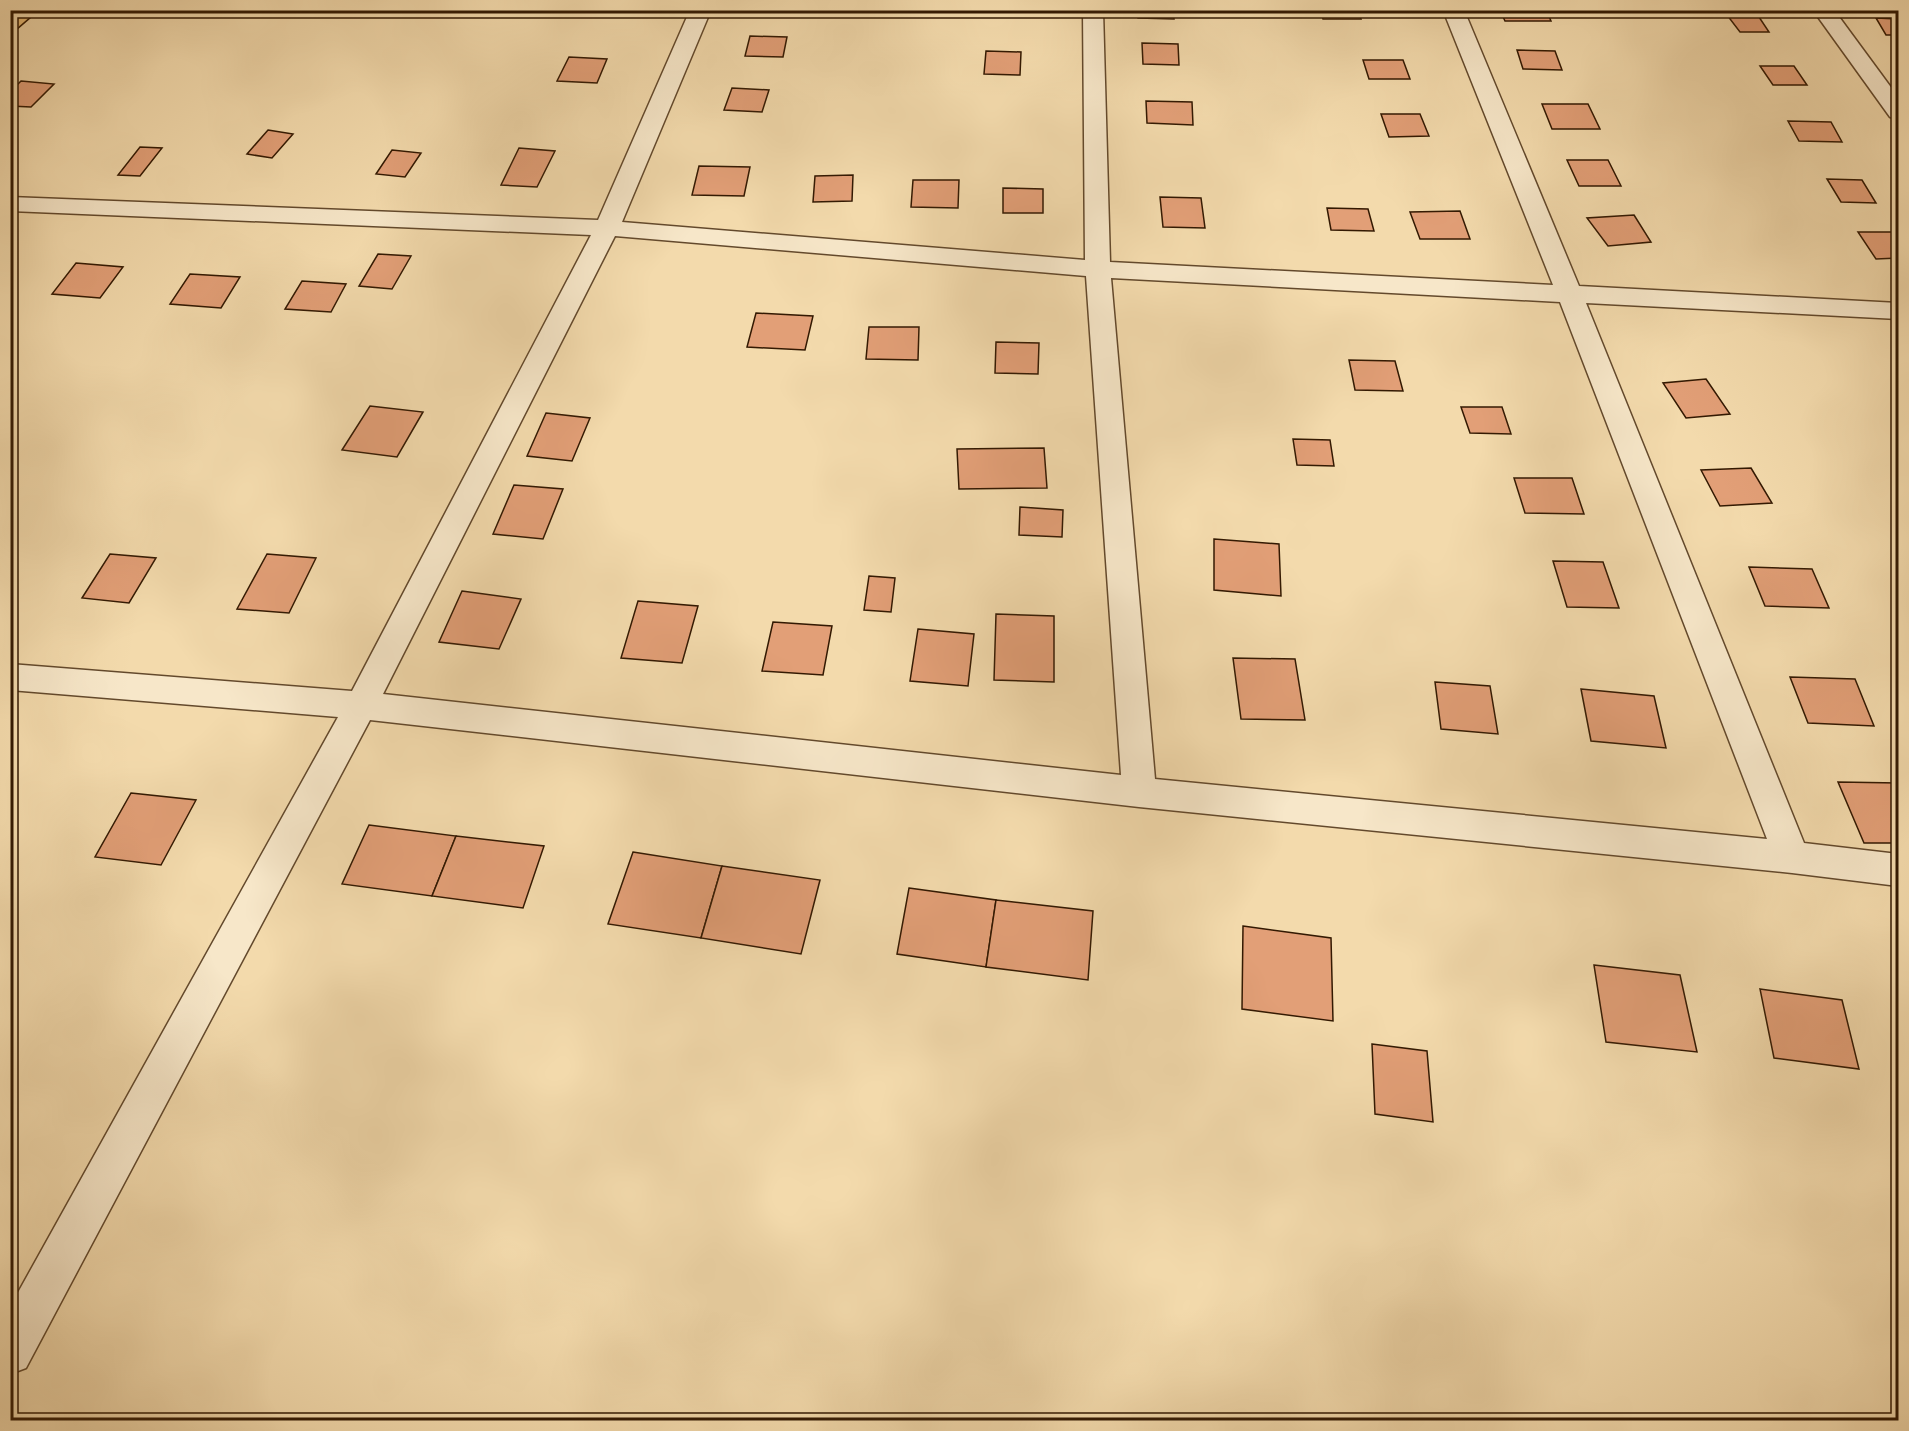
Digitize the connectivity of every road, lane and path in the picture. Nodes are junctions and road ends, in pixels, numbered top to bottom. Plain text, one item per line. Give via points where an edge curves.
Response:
1 (28, 10) edge
2 (701, 10) edge
3 (1093, 10) edge
4 (1453, 10) edge
5 (1823, 10) edge
6 (10, 24) edge
7 (1899, 112) edge
8 (10, 204) edge
9 (607, 228) junction
10 (1098, 269) junction
11 (1570, 295) junction
12 (1899, 311) edge
13 (10, 677) edge
14 (361, 705) junction
15 (1139, 792) junction
16 (1792, 857) junction
17 (1899, 870) edge
18 (10, 1352) edge

1 - 6 highway
2 - 9 street
3 - 10 street
4 - 11 street
5 - 7 street
8 - 9 street
9 - 10 street
9 - 14 street
10 - 11 street
10 - 15 street
11 - 12 street
11 - 16 street
13 - 14 street
14 - 15 street
14 - 18 street
15 - 16 street
16 - 17 street

